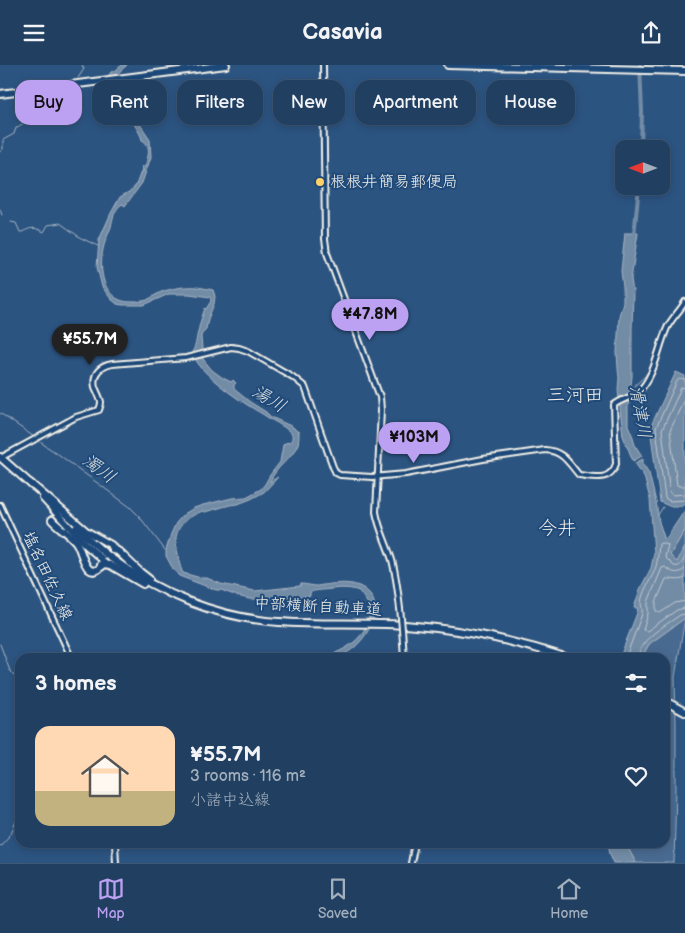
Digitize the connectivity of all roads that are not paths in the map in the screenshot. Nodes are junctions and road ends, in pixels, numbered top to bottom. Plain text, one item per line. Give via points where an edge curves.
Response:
1 (200, 65) edge
2 (226, 65) edge
3 (323, 65) edge
4 (448, 65) edge
5 (582, 65) edge
6 (629, 68) junction
7 (685, 70) edge
8 (122, 77) junction
9 (0, 93) edge
10 (685, 302) edge
11 (2, 457) edge
12 (377, 477) junction
13 (32, 486) junction
14 (0, 505) edge
15 (52, 520) dead end
16 (113, 551) junction
17 (100, 567) junction
18 (183, 599) junction
19 (195, 604) junction
20 (69, 653) edge
21 (404, 653) edge
22 (552, 653) edge
23 (670, 704) edge
24 (685, 712) edge
25 (115, 848) edge
26 (414, 848) edge
27 (116, 863) edge
28 (411, 863) edge

1 - 8 highway
2 - 8 highway
3 - 12 main road via 326,249 380,397
4 - 6 highway
5 - 6 highway
6 - 7 highway
8 - 9 highway
10 - 12 main road via 668,326 650,376 636,394 613,407 616,464 605,477 579,475 563,456 545,450 418,473
11 - 12 main road via 76,417 99,410 101,403 95,378 104,366 173,360 230,347 242,348 305,387 336,473
11 - 13 highway, 中部横断自動車道
12 - 21 main road, bridge via 376,512 397,584
13 - 16 highway via 86,531 111,545
13 - 17 highway via 102,559
13 - 18 highway, 中部横断自動車道 via 109,557 134,575
14 - 20 main road, 塩名田佐久線
15 - 17 highway via 76,542 86,567 92,570
16 - 17 highway
16 - 18 highway via 119,552 152,582
17 - 19 highway via 110,565 141,583
18 - 19 highway, 中部横断自動車道
19 - 22 highway, 中部横断自動車道 via 229,614 289,623 406,625 466,632
23 - 24 highway
25 - 27 main road
26 - 28 main road

